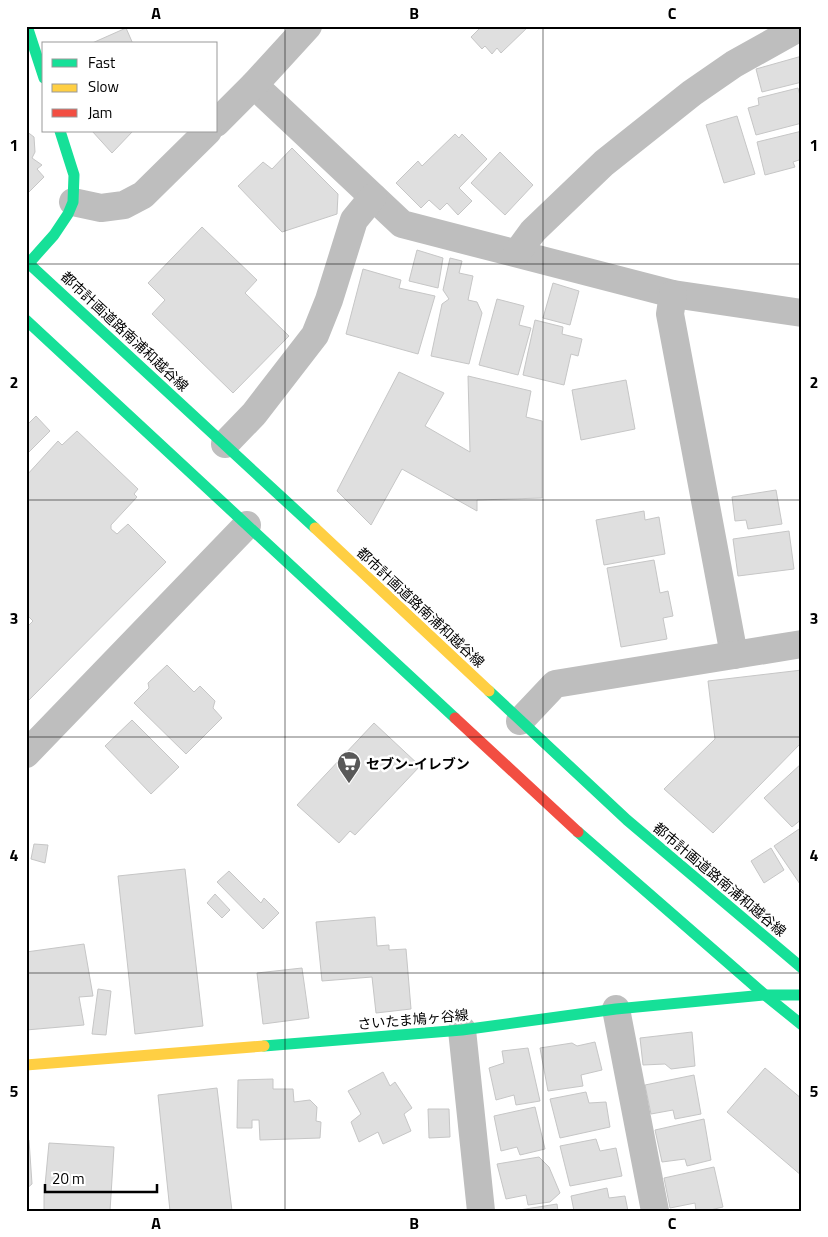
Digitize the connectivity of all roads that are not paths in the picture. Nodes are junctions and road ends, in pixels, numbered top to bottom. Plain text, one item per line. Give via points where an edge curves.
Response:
1 (27, 26) edge
2 (308, 26) edge
3 (802, 26) edge
4 (42, 72) edge
5 (254, 85) junction
6 (218, 121) edge
7 (60, 132) edge
8 (207, 132) edge
9 (373, 197) junction
10 (73, 202) junction
11 (517, 253) junction
12 (27, 262) edge
13 (673, 294) junction
14 (802, 313) edge
15 (26, 320) edge
16 (225, 444) junction
17 (247, 525) junction
18 (802, 644) edge
19 (734, 656) junction
20 (520, 720) junction
21 (26, 754) edge
22 (802, 968) edge
23 (765, 995) junction
24 (802, 995) edge
25 (616, 1009) junction
26 (802, 1025) edge
27 (462, 1030) junction
28 (26, 1065) edge
29 (480, 1211) edge
30 (655, 1211) edge

1 - 4 street
2 - 5 street
3 - 11 street via 734,64 692,93 604,163 533,231
5 - 6 street
5 - 9 street
7 - 10 street via 74,175
8 - 10 street via 143,195 124,205 101,208
9 - 11 street via 402,224
9 - 16 street via 354,220 315,335 254,414
10 - 12 street via 54,235
11 - 13 street
12 - 16 street, 都市計画道路南浦和越谷線
13 - 14 street
13 - 19 street via 670,314
15 - 17 street
16 - 20 street, 都市計画道路南浦和越谷線
17 - 21 street
17 - 23 street via 562,818
18 - 19 street
19 - 20 street via 556,684
20 - 22 street, 都市計画道路南浦和越谷線 via 627,820
23 - 24 street, さいたま鳩ヶ谷線
23 - 25 street, さいたま鳩ヶ谷線
23 - 26 street
25 - 27 street, さいたま鳩ヶ谷線
25 - 30 street
27 - 28 street, さいたま鳩ヶ谷線
27 - 29 street

